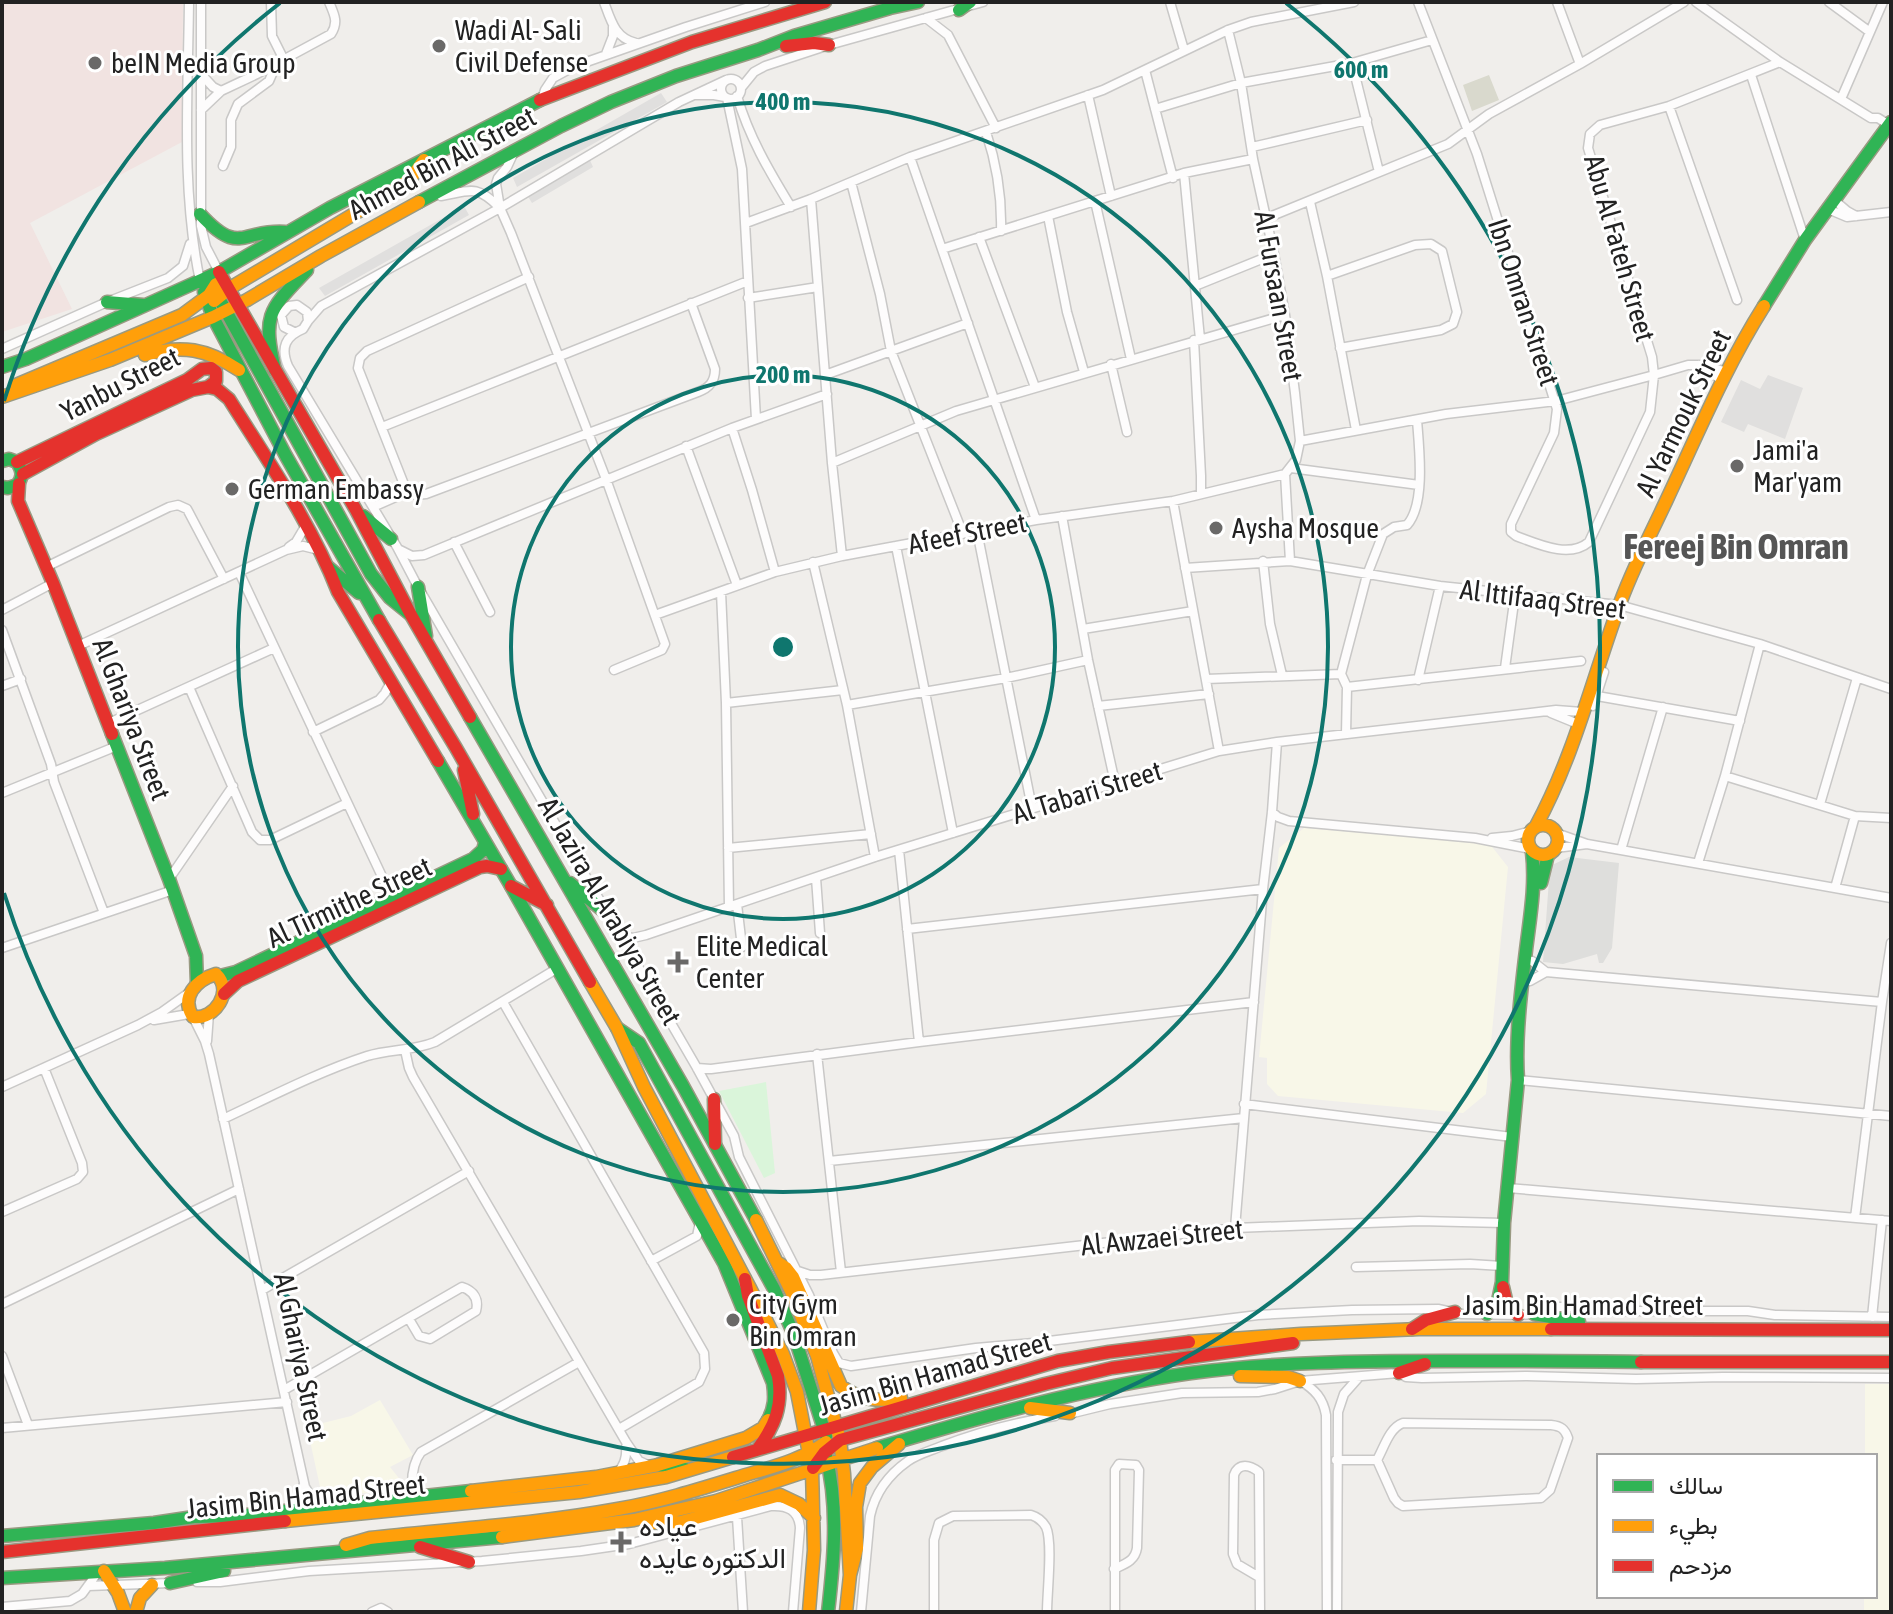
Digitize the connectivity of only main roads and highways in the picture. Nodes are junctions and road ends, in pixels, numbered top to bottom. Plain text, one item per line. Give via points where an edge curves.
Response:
1 (825, 2) edge
2 (918, 2) edge
3 (829, 45) road end
4 (758, 50) junction
5 (1888, 127) edge
6 (427, 157) junction
7 (200, 214) road end
8 (286, 232) junction
9 (321, 256) junction
10 (219, 272) junction
11 (200, 282) junction
12 (230, 288) junction
13 (212, 294) junction
14 (107, 302) road end
15 (239, 304) junction
16 (143, 305) junction
17 (226, 310) junction
18 (213, 317) junction
19 (2, 367) edge
20 (239, 370) junction
21 (275, 370) junction
22 (208, 387) junction
23 (22, 391) junction
24 (2, 394) edge
25 (286, 456) junction
26 (2, 461) edge
27 (19, 473) junction
28 (3, 488) edge
29 (18, 501) junction
30 (297, 509) junction
31 (356, 510) junction
32 (394, 543) road end
33 (328, 567) junction
34 (416, 582) road end
35 (368, 602) junction
36 (411, 615) junction
37 (426, 639) junction
38 (456, 748) junction
39 (1552, 796) junction
40 (473, 821) junction
41 (1534, 829) junction
42 (1554, 831) junction
43 (485, 843) junction
44 (1531, 850) junction
45 (1552, 852) junction
46 (501, 869) junction
47 (562, 875) junction
48 (511, 886) junction
49 (393, 902) junction
50 (548, 906) junction
51 (607, 914) road end
52 (196, 956) junction
53 (216, 975) junction
54 (194, 987) junction
55 (224, 994) junction
56 (617, 1028) junction
57 (1518, 1080) junction
58 (714, 1099) road end
59 (715, 1147) junction
60 (683, 1191) junction
61 (706, 1202) junction
62 (777, 1262) junction
63 (745, 1279) junction
64 (1502, 1282) junction
65 (1455, 1312) road end
66 (1487, 1314) road end
67 (1534, 1314) road end
68 (1518, 1315) road end
69 (1412, 1329) junction
70 (1598, 1329) junction
71 (1891, 1330) edge
72 (1348, 1332) junction
73 (1435, 1360) junction
74 (1891, 1362) edge
75 (1022, 1371) junction
76 (1192, 1373) junction
77 (1399, 1373) road end
78 (1300, 1381) road end
79 (1022, 1407) junction
80 (1070, 1413) road end
81 (808, 1435) junction
82 (906, 1439) junction
83 (827, 1444) junction
84 (756, 1452) junction
85 (843, 1458) junction
86 (654, 1466) junction
87 (812, 1469) junction
88 (689, 1470) junction
89 (358, 1504) junction
90 (376, 1513) junction
91 (237, 1516) junction
92 (814, 1518) junction
93 (634, 1520) junction
94 (205, 1529) junction
95 (2, 1536) edge
96 (412, 1544) junction
97 (2, 1552) edge
98 (331, 1552) junction
99 (248, 1561) junction
100 (469, 1562) road end
101 (101, 1572) junction
102 (850, 1575) junction
103 (2, 1578) edge
104 (170, 1583) road end
105 (152, 1585) road end
106 (125, 1612) edge
107 (136, 1612) edge
108 (809, 1612) edge
109 (828, 1612) edge
110 (846, 1612) edge

1 - 6 main road, Ahmed Bin Ali Street via 692,42 542,99
2 - 4 main road, Ahmed Bin Ali Street
3 - 4 main road
4 - 9 main road, Ahmed Bin Ali Street via 611,102
5 - 39 main road, Al Yarmouk Street via 1805,240 1725,376 1619,605
6 - 8 main road, Ahmed Bin Ali Street
6 - 12 main road via 401,186
7 - 8 main road via 225,237
8 - 10 main road, Ahmed Bin Ali Street
9 - 15 main road, Ahmed Bin Ali Street
9 - 21 main road via 272,310 267,327
10 - 11 main road, Ahmed Bin Ali Street
10 - 12 main road, Al Jazira Al Arabiya Street
10 - 13 main road
11 - 13 main road
11 - 16 main road, Ahmed Bin Ali Street
12 - 13 main road
12 - 15 main road, Al Jazira Al Arabiya Street
13 - 17 main road
13 - 18 main road
13 - 24 main road via 182,315
14 - 16 main road
15 - 17 main road, Ahmed Bin Ali Street
15 - 21 main road, Al Jazira Al Arabiya Street
16 - 19 main road, Ahmed Bin Ali Street
17 - 18 main road, Ahmed Bin Ali Street
17 - 36 main road via 371,574
18 - 20 main road, Al Jazira Al Arabiya Street
18 - 23 main road, Ahmed Bin Ali Street
20 - 23 main road via 206,352 163,349 67,383
20 - 25 main road, Al Jazira Al Arabiya Street
21 - 31 main road, Al Jazira Al Arabiya Street
22 - 27 main road, Yanbu Street via 108,428
22 - 27 main road, Yanbu Street via 217,380 210,368
22 - 30 main road via 224,393 234,405
23 - 24 main road, Ahmed Bin Ali Street
25 - 30 main road
25 - 35 main road, Al Jazira Al Arabiya Street
26 - 27 main road via 9,459
27 - 28 main road via 13,488
27 - 29 main road, Al Ghariya Street
28 - 29 main road, Al Ghariya Street
29 - 52 main road, Al Ghariya Street
30 - 33 main road
31 - 32 main road
31 - 36 main road, Al Jazira Al Arabiya Street
33 - 35 main road
33 - 40 main road
34 - 37 main road
35 - 38 main road, Al Jazira Al Arabiya Street
36 - 37 main road, Al Jazira Al Arabiya Street
37 - 47 main road, Al Jazira Al Arabiya Street
38 - 40 main road
38 - 50 main road, Al Jazira Al Arabiya Street
39 - 41 main road, Al Yarmouk Street
39 - 42 main road, Al Yarmouk Street
40 - 43 main road
41 - 42 main road via 1545,825
41 - 44 main road via 1527,840
42 - 45 main road via 1558,840
43 - 46 main road
43 - 49 main road, Al Tirmithe Street via 473,859
44 - 45 main road via 1539,855
44 - 57 main road via 1534,889
45 - 57 main road via 1541,879
46 - 48 main road
46 - 49 main road, Al Tirmithe Street via 480,867
47 - 51 main road
47 - 59 main road, Al Jazira Al Arabiya Street
48 - 50 main road
48 - 60 main road
49 - 53 main road, Al Tirmithe Street via 236,972
49 - 55 main road, Al Tirmithe Street via 238,981
50 - 56 main road, Al Jazira Al Arabiya Street
52 - 53 main road, Al Ghariya Street
52 - 54 main road, Al Ghariya Street
53 - 54 main road
53 - 55 main road via 226,987
54 - 55 main road via 186,1003 191,1016 209,1014
56 - 61 main road, Al Jazira Al Arabiya Street
56 - 83 main road via 639,1043 774,1289 794,1335
57 - 64 main road
58 - 59 main road
59 - 62 main road, Al Jazira Al Arabiya Street
60 - 61 main road
60 - 86 main road, Jasim Bin Hamad Street via 729,1274 775,1399 763,1428 746,1438
61 - 63 main road, Al Jazira Al Arabiya Street
62 - 75 main road via 793,1277 837,1380 860,1399 887,1401 990,1371
62 - 83 main road, Al Jazira Al Arabiya Street via 817,1356
63 - 81 main road, Al Jazira Al Arabiya Street via 783,1354
63 - 84 main road via 781,1400 777,1419
64 - 66 main road via 1498,1301
64 - 68 main road via 1507,1304
65 - 69 main road via 1424,1319
67 - 70 main road
69 - 70 main road, Jasim Bin Hamad Street
69 - 72 main road, Jasim Bin Hamad Street
70 - 71 main road, Jasim Bin Hamad Street
72 - 75 main road, Jasim Bin Hamad Street via 1187,1342
72 - 83 main road via 1112,1368
73 - 74 main road, Jasim Bin Hamad Street
73 - 76 main road, Jasim Bin Hamad Street via 1324,1361
73 - 77 main road
75 - 83 main road, Jasim Bin Hamad Street
76 - 78 main road
76 - 79 main road, Jasim Bin Hamad Street
79 - 80 main road
79 - 82 main road, Jasim Bin Hamad Street
81 - 83 main road, Jasim Bin Hamad Street
81 - 84 main road, Jasim Bin Hamad Street
82 - 85 main road, Jasim Bin Hamad Street
82 - 102 main road via 860,1483 857,1548
83 - 85 main road
83 - 87 main road, Jasim Bin Hamad Street
83 - 98 main road via 793,1461 639,1505 370,1538
83 - 109 main road via 833,1520
84 - 88 main road, Jasim Bin Hamad Street
85 - 102 main road
86 - 88 main road
86 - 89 main road, Jasim Bin Hamad Street
87 - 92 main road
87 - 93 main road, Jasim Bin Hamad Street via 716,1501
88 - 90 main road, Jasim Bin Hamad Street via 579,1492
89 - 90 main road
89 - 91 main road, Jasim Bin Hamad Street
90 - 94 main road, Jasim Bin Hamad Street
91 - 94 main road
91 - 95 main road, Jasim Bin Hamad Street
92 - 93 main road via 780,1495 681,1522
92 - 108 main road
93 - 96 main road, Jasim Bin Hamad Street
94 - 97 main road, Jasim Bin Hamad Street
96 - 98 main road, Jasim Bin Hamad Street
96 - 100 main road
98 - 99 main road, Jasim Bin Hamad Street
99 - 101 main road, Jasim Bin Hamad Street
99 - 104 main road
101 - 103 main road, Jasim Bin Hamad Street
101 - 106 main road
102 - 110 main road
105 - 107 main road

